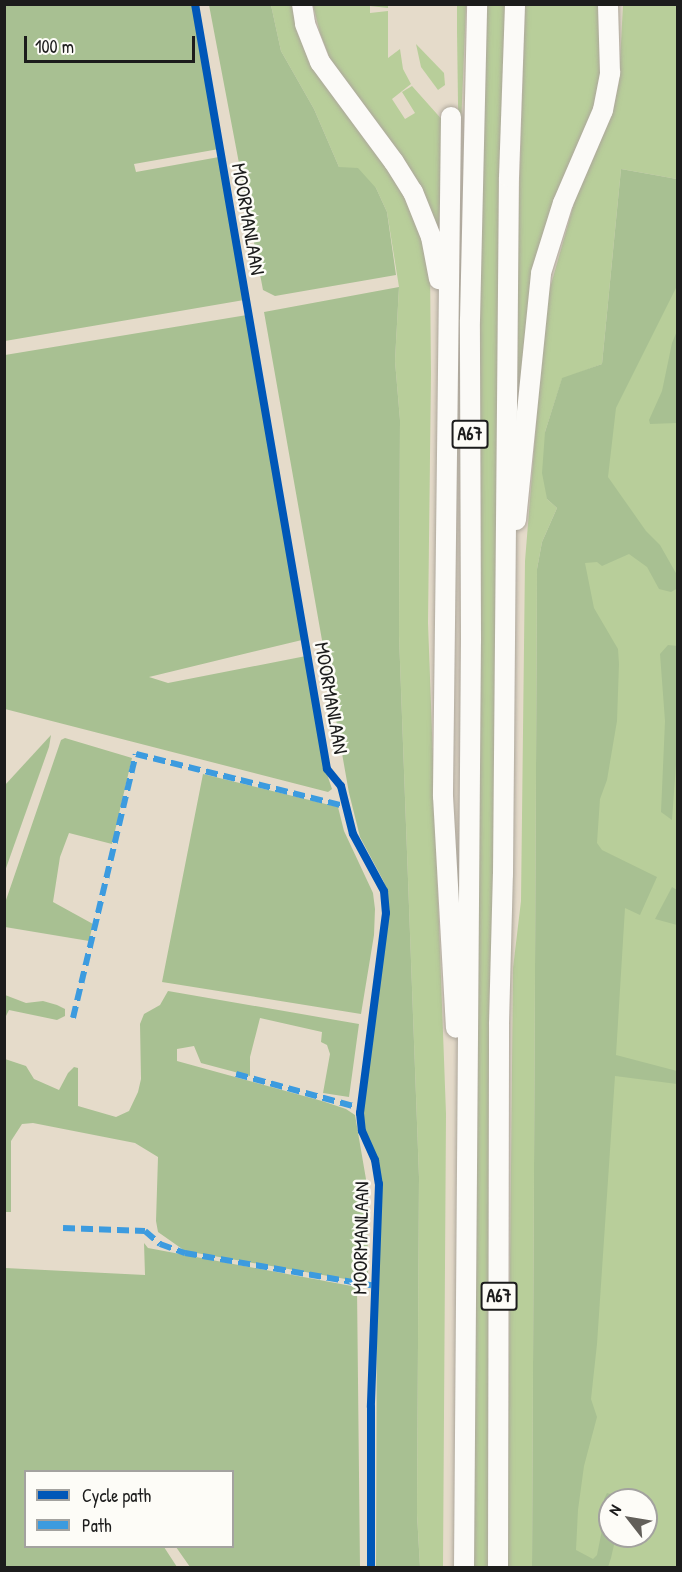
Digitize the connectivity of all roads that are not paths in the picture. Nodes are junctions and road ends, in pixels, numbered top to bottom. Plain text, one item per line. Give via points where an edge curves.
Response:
1 (302, 4) edge
2 (477, 4) edge
3 (515, 4) edge
4 (608, 4) edge
5 (451, 117) dead end
6 (448, 360) junction
7 (505, 588) junction
8 (466, 1101) junction
9 (464, 1568) edge
10 (498, 1568) edge

1 - 6 highway, A67 via 320,62 394,162 425,220 438,272
2 - 8 highway, A67 via 470,320
3 - 7 highway, A67 via 509,177
4 - 7 highway, A67 via 610,73 603,110 559,213 541,273 520,490
5 - 6 highway, A67
6 - 8 highway, A67 via 443,796 455,1020
7 - 10 highway, A67
8 - 9 highway, A67

